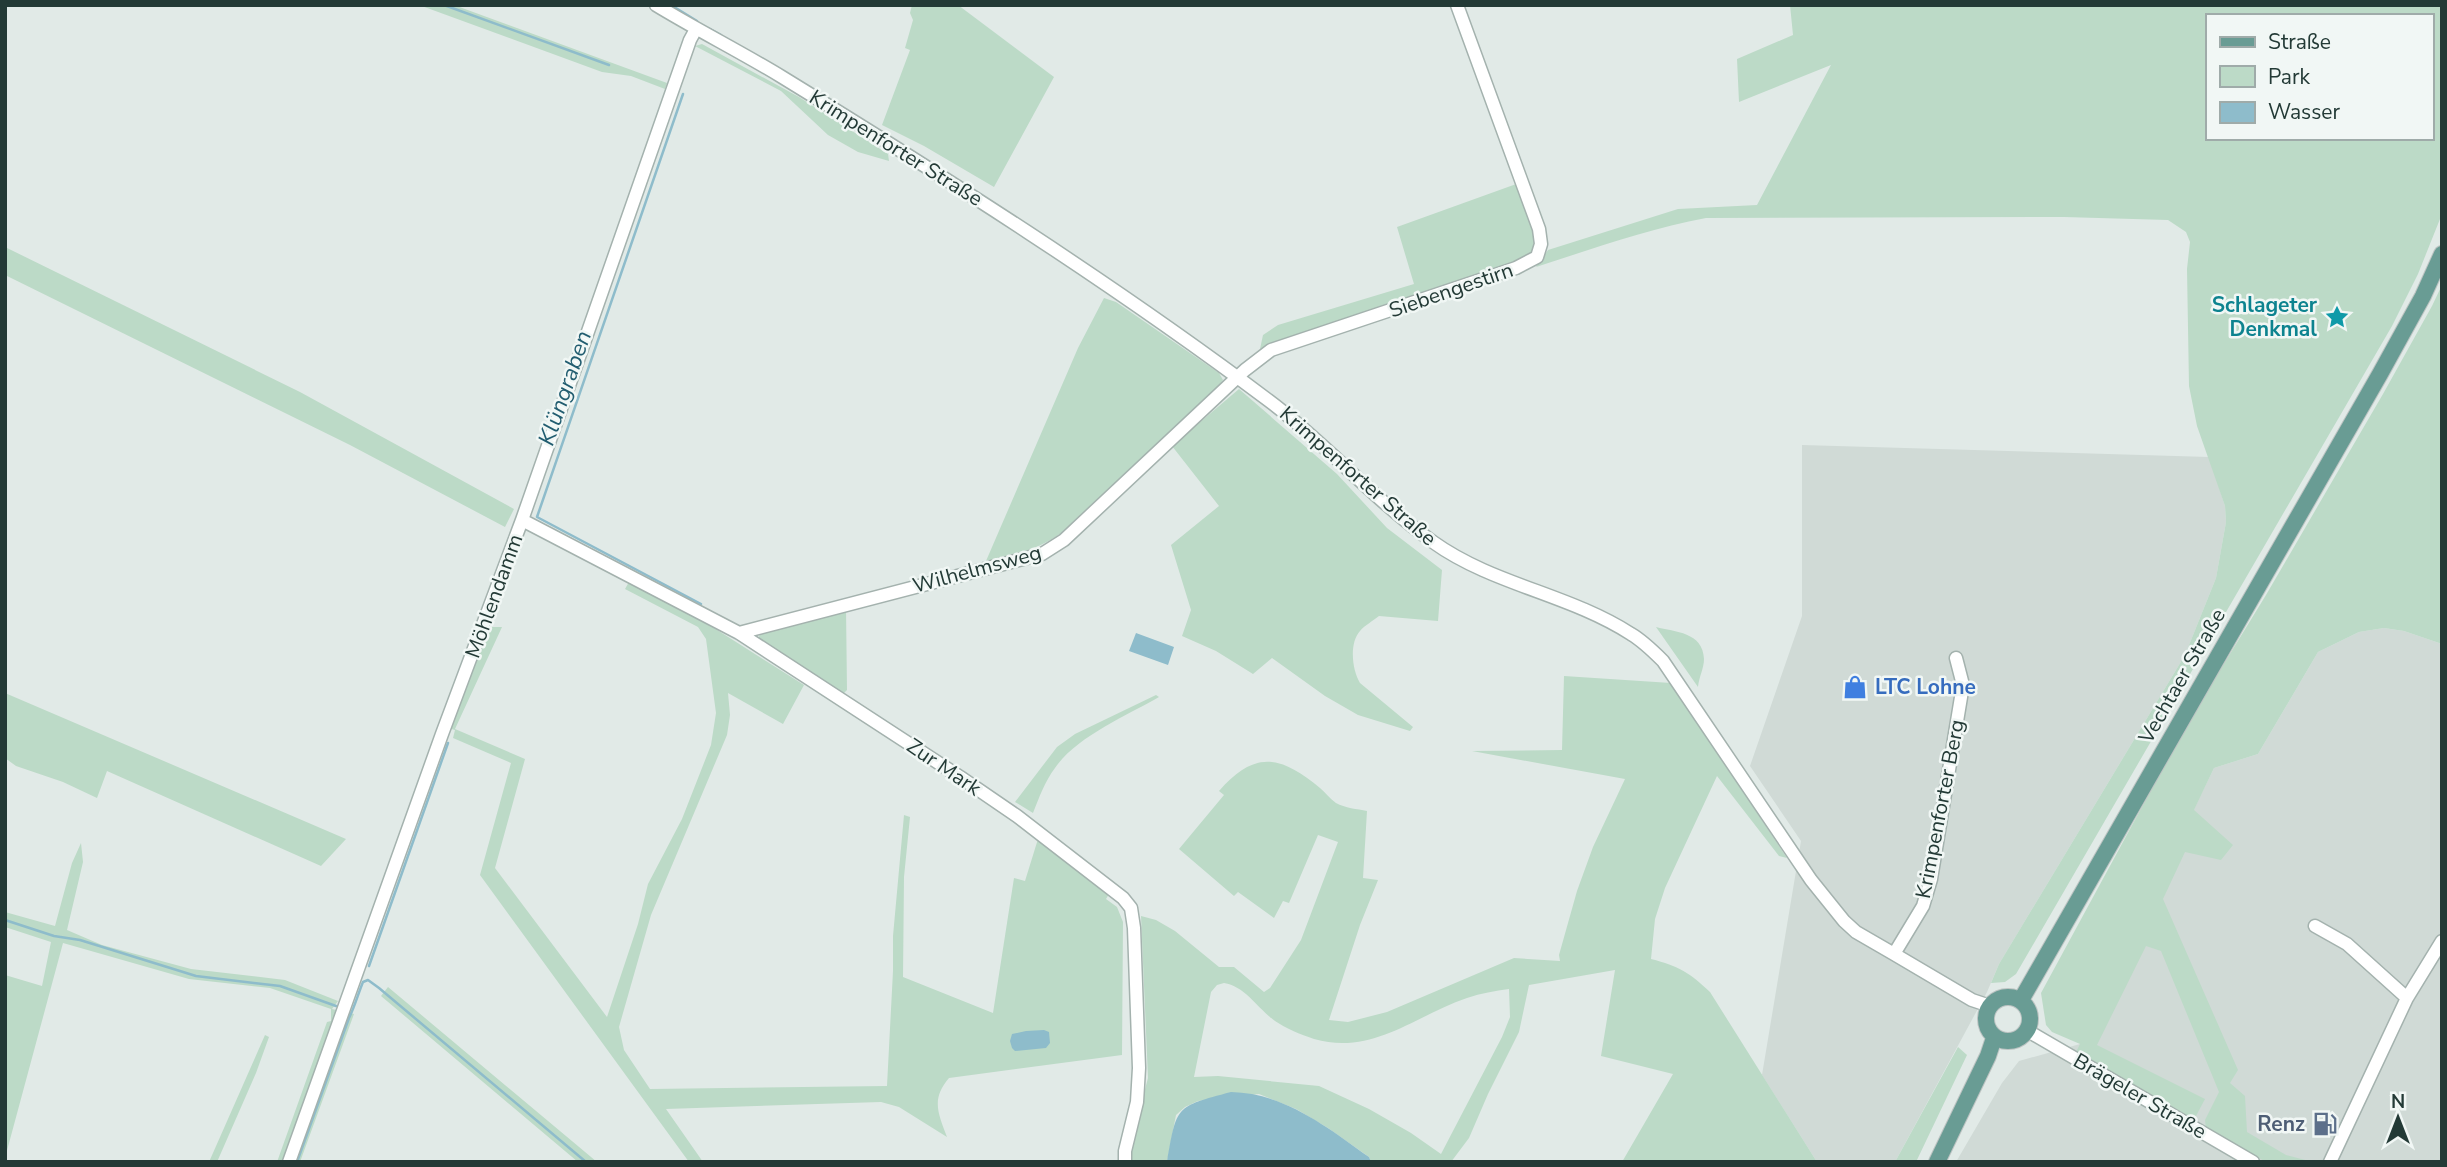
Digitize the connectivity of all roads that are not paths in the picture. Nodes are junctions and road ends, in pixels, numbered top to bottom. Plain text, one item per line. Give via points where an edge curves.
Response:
1 (656, 5) edge
2 (1458, 5) edge
3 (696, 29) junction
4 (2442, 254) edge
5 (1238, 378) junction
6 (522, 520) junction
7 (739, 633) junction
8 (1956, 657) dead end
9 (2315, 926) dead end
10 (2442, 941) edge
11 (1894, 954) junction
12 (2407, 998) junction
13 (2021, 1000) junction
14 (1990, 1006) junction
15 (2028, 1031) junction
16 (1994, 1038) junction
17 (289, 1162) edge
18 (1125, 1162) edge
19 (1937, 1162) edge
20 (2253, 1162) edge
21 (2330, 1162) edge

1 - 3 street, Krimpenforter Straße
2 - 5 street, Siebengestirn via 1539,229 1541,244 1536,257 1516,268 1271,350
3 - 5 street, Krimpenforter Straße via 997,211
3 - 6 street, Möhlendamm
4 - 13 main road, Vechtaer Straße via 2380,374
5 - 7 street, Wilhelmsweg via 1064,540 1042,554
5 - 11 street, Krimpenforter Straße via 1446,551 1490,574 1593,614 1643,642 1663,661 1831,906 1856,932
6 - 7 street, Zur Mark
6 - 17 street, Möhlendamm
7 - 18 street, Zur Mark via 1017,817 1123,898 1134,928 1139,1068
8 - 11 street, Krimpenforter Berg via 1963,685 1931,879 1923,906
9 - 12 street via 2347,944
10 - 12 street
11 - 14 street, Krimpenforter Straße
12 - 21 street
13 - 14 main road via 2004,997
13 - 15 main road via 2030,1013
14 - 16 main road via 1986,1023
15 - 16 main road via 2012,1041
15 - 20 street, Brägeler Straße
16 - 19 main road

